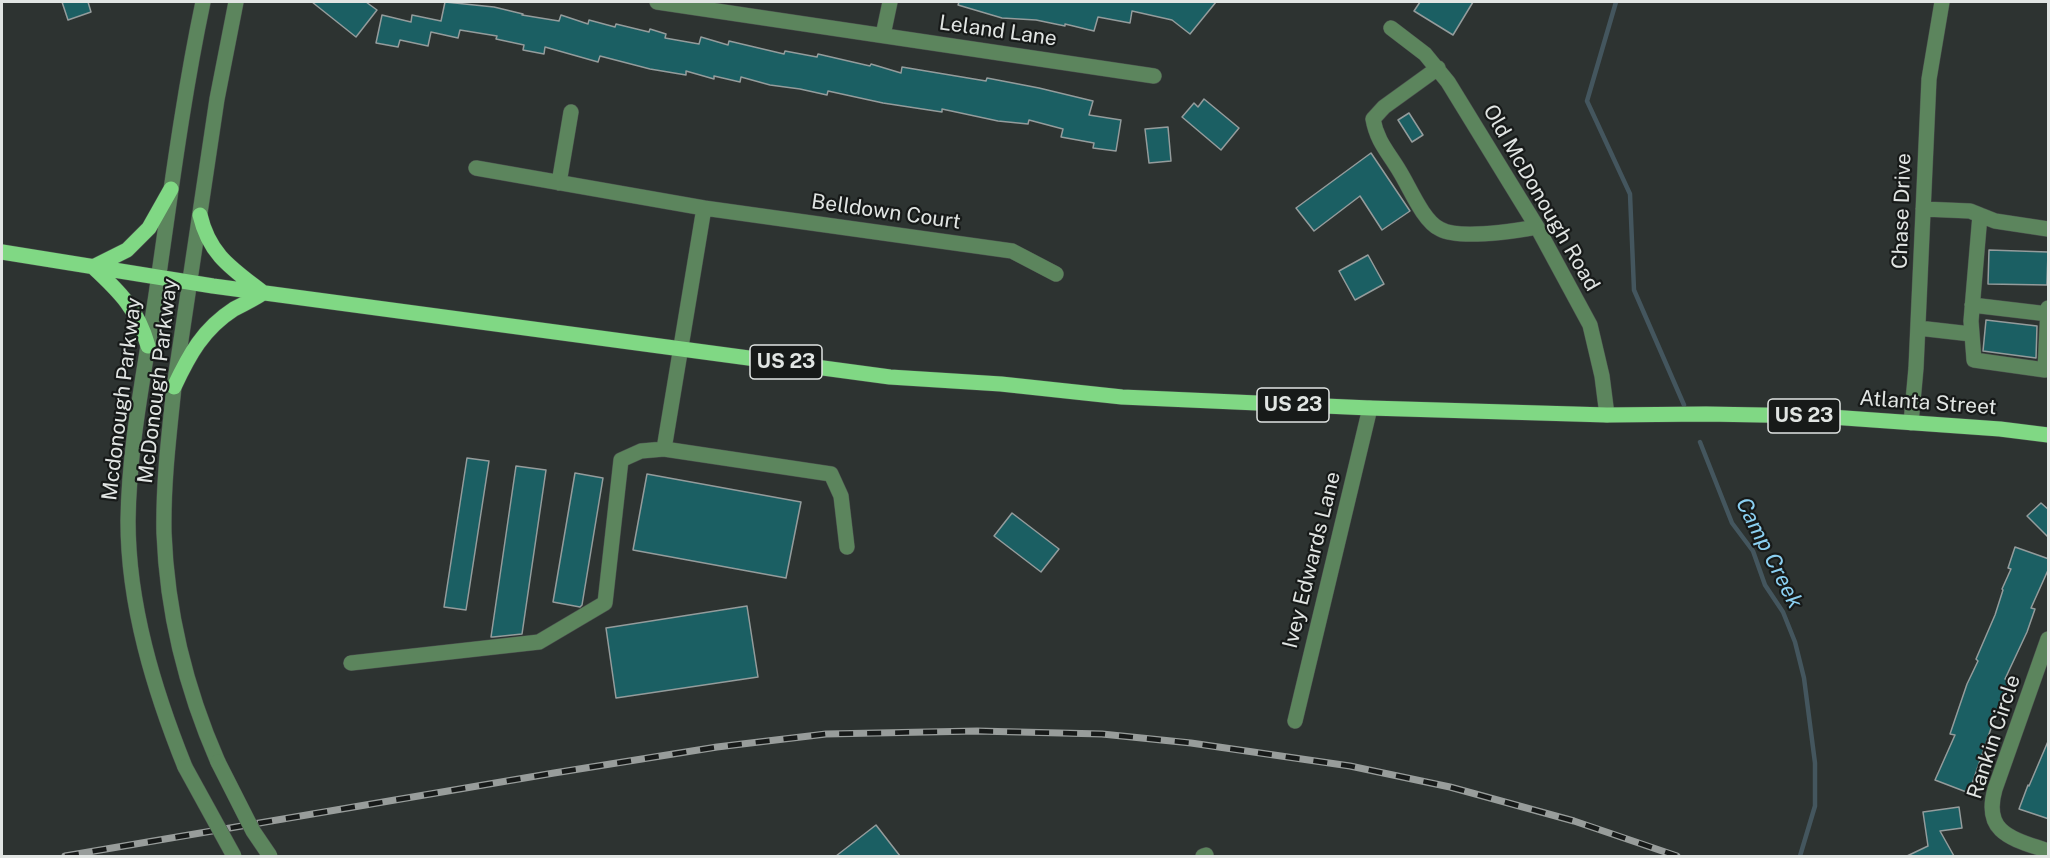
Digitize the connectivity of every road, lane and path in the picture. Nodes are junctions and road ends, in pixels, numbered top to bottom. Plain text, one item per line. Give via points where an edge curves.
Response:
1 (202, 2) edge
2 (236, 2) edge
3 (665, 2) edge
4 (890, 2) edge
5 (1942, 2) edge
6 (1391, 28) dead end
7 (883, 35) junction
8 (1438, 68) junction
9 (1154, 76) dead end
10 (572, 112) dead end
11 (476, 168) dead end
12 (559, 183) junction
13 (171, 189) junction
14 (705, 208) junction
15 (1923, 209) junction
16 (200, 215) junction
17 (1980, 215) junction
18 (1537, 227) junction
19 (2049, 229) edge
20 (2, 252) edge
21 (93, 267) junction
22 (1056, 274) dead end
23 (159, 278) junction
24 (191, 283) junction
25 (263, 293) junction
26 (1972, 305) junction
27 (2049, 308) edge
28 (2048, 314) edge
29 (1918, 328) junction
30 (1971, 334) junction
31 (148, 346) junction
32 (682, 348) junction
33 (174, 387) junction
34 (1370, 408) junction
35 (1607, 415) junction
36 (1911, 423) junction
37 (2049, 435) edge
38 (664, 449) junction
39 (847, 547) dead end
40 (2049, 639) edge
41 (351, 663) dead end
42 (1295, 721) dead end
43 (2049, 851) edge
44 (234, 856) edge
45 (270, 856) edge

1 - 13 street, Mcdonough Parkway
2 - 16 street, McDonough Parkway
3 - 7 street, Leland Lane
4 - 7 street
5 - 15 street, Chase Drive via 1929,79
6 - 8 street, Old McDonough Road
7 - 9 street, Leland Lane
8 - 18 street, Old McDonough Road
8 - 18 street via 1373,119 1376,135 1426,217 1440,230 1462,234 1505,233
10 - 12 street
11 - 12 street, Belldown Court
12 - 14 street, Belldown Court
13 - 21 main road via 149,228 127,250
13 - 23 street, Mcdonough Parkway
14 - 22 street, Belldown Court via 1012,251
14 - 32 street
15 - 17 street
15 - 29 street, Chase Drive
16 - 24 street, McDonough Parkway
16 - 25 main road via 211,246 224,262
17 - 19 street
17 - 26 street
18 - 35 street, Old McDonough Road via 1590,325
20 - 21 main road, US 23
21 - 23 main road, US 23
21 - 31 main road via 132,308 143,326
23 - 24 main road, US 23
23 - 31 street, Mcdonough Parkway
24 - 25 main road, US 23
24 - 33 street, McDonough Parkway
25 - 32 main road, US 23
25 - 33 main road via 213,326 192,350
26 - 28 street
26 - 30 street
27 - 28 street
28 - 30 street via 2044,370 1974,360
29 - 30 street
29 - 36 street, Chase Drive
31 - 44 street, Mcdonough Parkway, bridge via 133,448 128,522 138,612 167,720 185,767
32 - 34 main road, US 23 via 890,377 1122,397
32 - 38 street
33 - 45 street, McDonough Parkway, bridge via 164,530 169,597 186,676 204,730 253,831
34 - 35 main road, US 23
34 - 42 street, Ivey Edwards Lane
35 - 36 main road, Atlanta Street / US 23 via 1817,416
36 - 37 main road, Atlanta Street / US 23
38 - 39 street via 831,474 841,496
38 - 41 street via 641,451 621,460 604,603 539,642
40 - 43 street, Rankin Circle via 1991,807 2004,834

